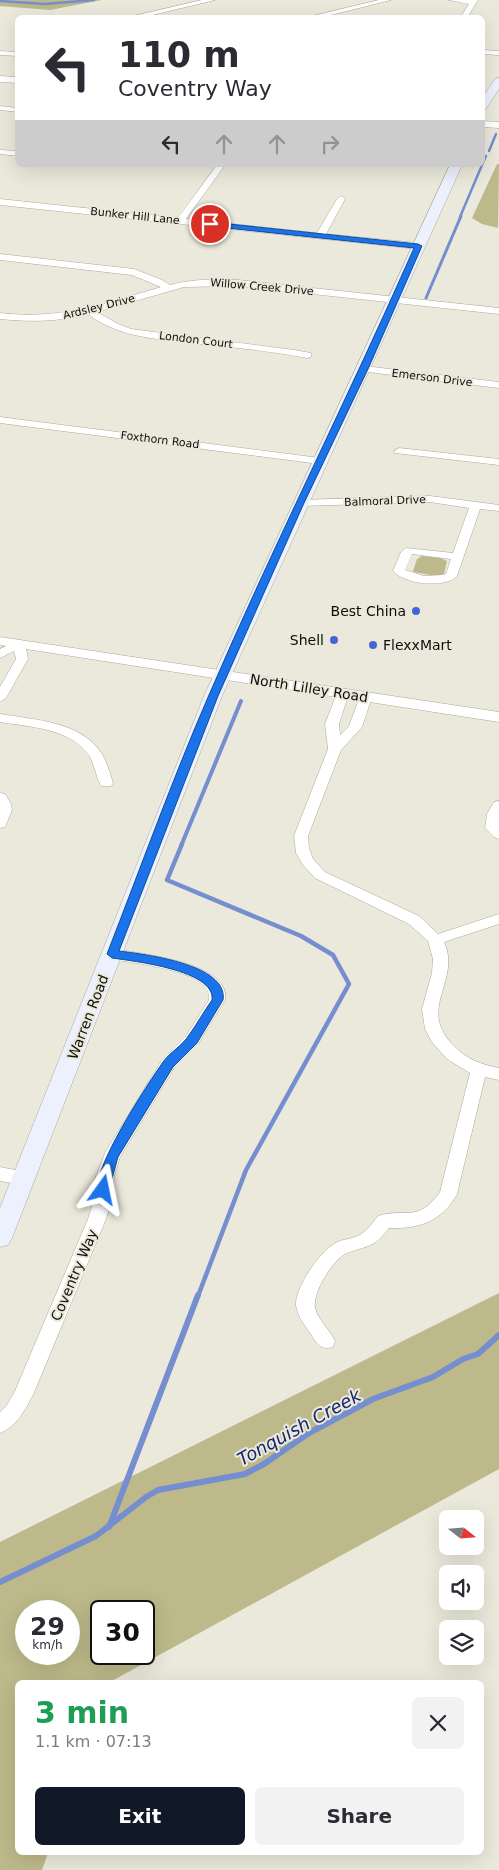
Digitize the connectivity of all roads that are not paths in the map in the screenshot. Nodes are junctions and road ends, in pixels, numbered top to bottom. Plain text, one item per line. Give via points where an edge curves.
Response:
1 (212, 0) edge
2 (388, 0) edge
3 (452, 0) edge
4 (475, 1) edge
5 (142, 15) edge
6 (320, 15) edge
7 (465, 15) edge
8 (0, 52) edge
9 (485, 52) edge
10 (499, 53) edge
11 (15, 54) edge
12 (0, 79) edge
13 (15, 80) edge
14 (499, 81) edge
15 (485, 103) edge
16 (0, 108) edge
17 (15, 110) edge
18 (485, 124) edge
19 (499, 125) edge
20 (0, 152) edge
21 (15, 154) edge
22 (220, 167) edge
23 (455, 167) edge
24 (341, 200) dead end
25 (0, 202) edge
26 (180, 221) junction
27 (320, 236) junction
28 (418, 246) junction
29 (0, 257) edge
30 (168, 288) junction
31 (395, 301) junction
32 (90, 310) junction
33 (499, 311) edge
34 (0, 316) edge
35 (307, 355) dead end
36 (364, 369) junction
37 (499, 385) edge
38 (0, 420) edge
39 (399, 451) dead end
40 (320, 461) junction
41 (499, 462) edge
42 (300, 503) junction
43 (476, 505) junction
44 (499, 508) edge
45 (458, 557) junction
46 (0, 641) edge
47 (19, 644) junction
48 (0, 654) edge
49 (222, 675) junction
50 (342, 694) junction
51 (366, 697) junction
52 (0, 698) edge
53 (499, 717) edge
54 (0, 718) edge
55 (335, 749) junction
56 (106, 783) dead end
57 (0, 798) edge
58 (499, 805) edge
59 (0, 824) edge
60 (499, 834) edge
61 (499, 918) edge
62 (435, 940) junction
63 (112, 954) junction
64 (479, 1070) junction
65 (499, 1074) edge
66 (0, 1174) edge
67 (24, 1178) junction
68 (0, 1238) edge
69 (326, 1341) dead end
70 (0, 1426) edge

1 - 5 street
2 - 6 street
3 - 4 street
4 - 7 street
8 - 11 street
9 - 10 street
12 - 13 street
14 - 15 main road
16 - 17 street
18 - 19 street
20 - 21 street
22 - 26 street
23 - 28 main road, Warren Road
24 - 27 street
25 - 26 street, Bunker Hill Lane
26 - 27 street, Bunker Hill Lane
27 - 28 street, Bunker Hill Lane
28 - 31 main road, Warren Road
29 - 30 street via 134,272
30 - 31 street, Willow Creek Drive via 226,282
30 - 32 street, Ardsley Drive
31 - 33 street, Willow Creek Drive
31 - 36 main road, Warren Road
32 - 34 street, Ardsley Drive via 42,318
32 - 35 street, London Court via 107,323 134,332
36 - 37 street, Emerson Drive
36 - 40 main road, Warren Road
38 - 40 street, Foxthorn Road
39 - 41 street
40 - 42 main road, Warren Road
42 - 43 street, Balmoral Drive via 422,499
42 - 49 main road, Warren Road
43 - 44 street, Balmoral Drive
43 - 45 street
45 - 45 street via 451,576 440,581 404,576 400,571 410,550
46 - 47 street, North Lilley Road
47 - 48 street
47 - 49 street, North Lilley Road
47 - 52 street via 22,659
49 - 50 street, North Lilley Road
49 - 63 main road, Warren Road
50 - 51 street, North Lilley Road
50 - 55 street via 332,724
51 - 53 street, North Lilley Road
51 - 55 street via 355,727
54 - 56 street via 55,728 80,738 96,755
55 - 62 street via 301,836 303,855 320,875 414,920
57 - 59 street via 6,807
58 - 60 street via 492,823 492,828
61 - 62 street
62 - 64 street via 441,963 430,1009 431,1025 437,1039 448,1051
63 - 67 main road, Warren Road
63 - 70 street, Coventry Way via 180,966 212,983 218,1000 192,1040 168,1064 112,1156 97,1219 23,1395
64 - 65 street
64 - 69 street via 448,1194 441,1206 425,1218 384,1221 366,1240 333,1253 308,1288 306,1309
66 - 67 street
67 - 68 main road, Warren Road

